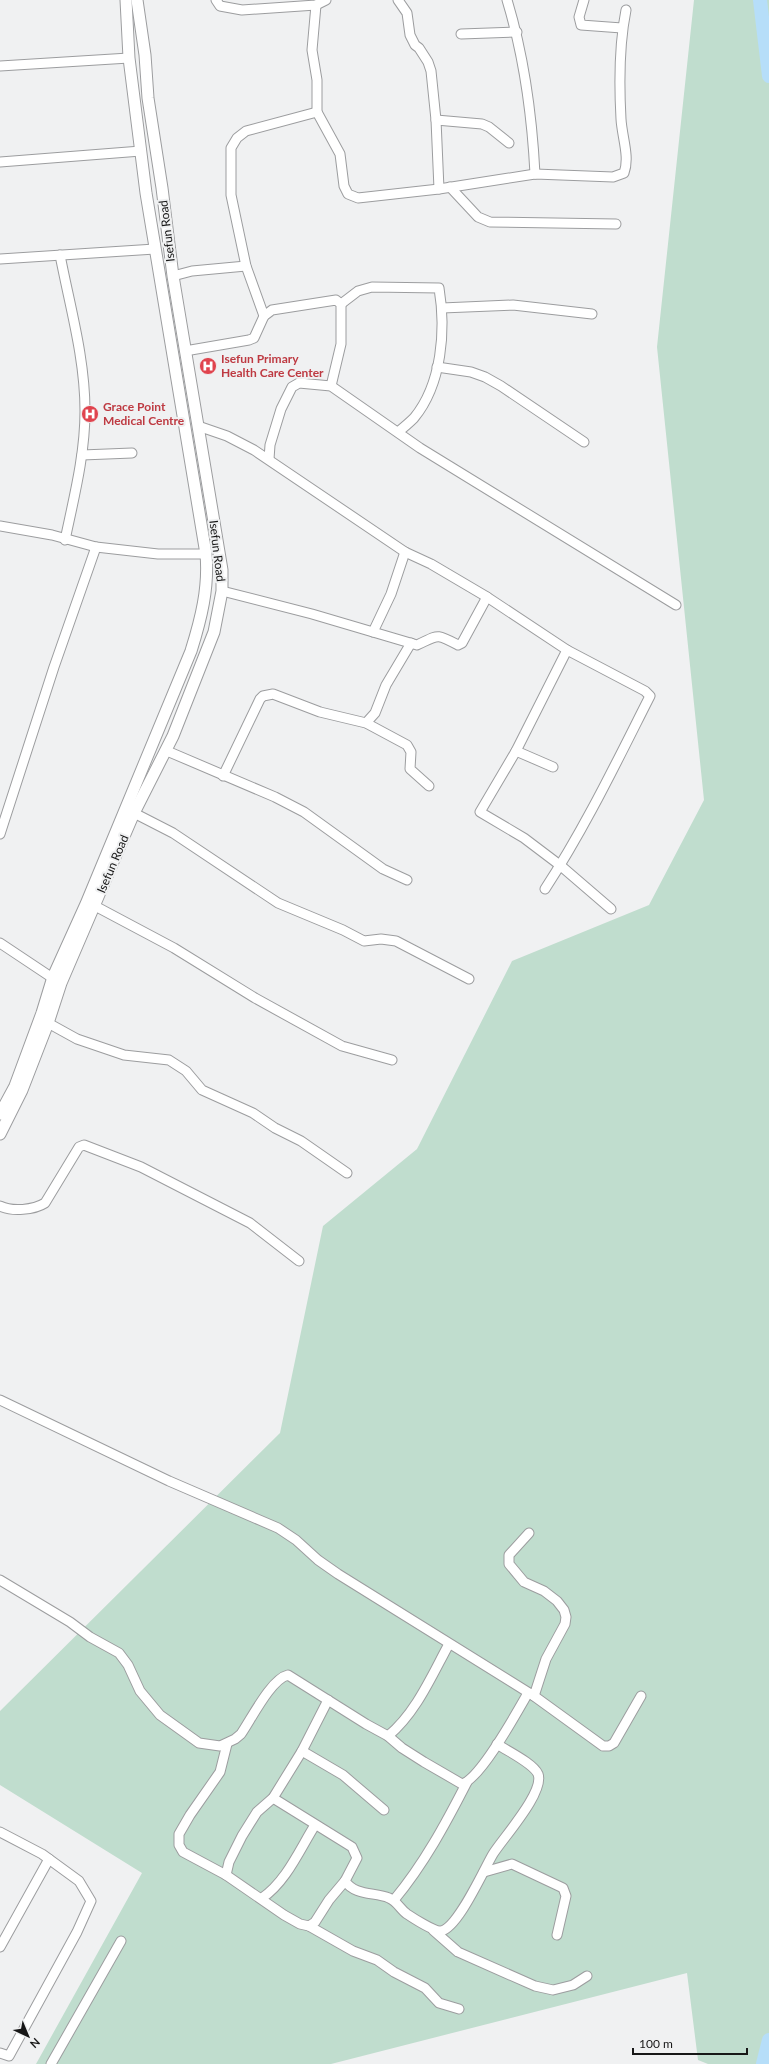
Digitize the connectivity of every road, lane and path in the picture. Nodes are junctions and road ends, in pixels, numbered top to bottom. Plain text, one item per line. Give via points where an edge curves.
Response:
1 (126, 0) edge
2 (137, 0) edge
3 (216, 0) edge
4 (326, 0) edge
5 (398, 0) edge
6 (507, 0) edge
7 (584, 0) edge
8 (316, 4) junction
9 (626, 10) dead end
10 (622, 28) junction
11 (517, 32) junction
12 (461, 34) dead end
13 (129, 58) junction
14 (0, 66) edge
15 (317, 112) junction
16 (436, 120) junction
17 (509, 143) dead end
18 (141, 151) junction
19 (0, 162) edge
20 (535, 174) junction
21 (450, 187) junction
22 (439, 189) junction
23 (616, 224) dead end
24 (155, 249) junction
25 (60, 255) junction
26 (0, 259) edge
27 (246, 266) junction
28 (172, 276) junction
29 (341, 304) junction
30 (442, 308) junction
31 (592, 314) dead end
32 (264, 316) junction
33 (184, 351) junction
34 (438, 367) junction
35 (331, 386) junction
36 (198, 426) junction
37 (398, 432) junction
38 (584, 442) dead end
39 (270, 445) junction
40 (254, 450) junction
41 (132, 453) dead end
42 (82, 455) junction
43 (269, 459) junction
44 (0, 526) edge
45 (65, 540) junction
46 (96, 547) junction
47 (405, 552) junction
48 (206, 554) junction
49 (222, 591) junction
50 (487, 597) junction
51 (676, 605) dead end
52 (373, 632) junction
53 (412, 643) junction
54 (567, 650) junction
55 (366, 723) junction
56 (167, 751) junction
57 (516, 751) junction
58 (553, 768) dead end
59 (223, 776) junction
60 (429, 786) dead end
61 (134, 813) junction
62 (0, 834) edge
63 (561, 866) junction
64 (407, 880) dead end
65 (545, 889) dead end
66 (95, 906) junction
67 (611, 909) dead end
68 (0, 943) edge
69 (469, 979) dead end
70 (57, 980) junction
71 (48, 1023) junction
72 (392, 1060) dead end
73 (0, 1114) edge
74 (0, 1134) edge
75 (347, 1173) dead end
76 (0, 1206) edge
77 (299, 1261) dead end
78 (1, 1403) edge
79 (530, 1533) dead end
80 (0, 1580) edge
81 (449, 1644) junction
82 (531, 1695) junction
83 (641, 1696) dead end
84 (328, 1700) junction
85 (388, 1736) junction
86 (227, 1744) junction
87 (497, 1744) junction
88 (302, 1751) junction
89 (467, 1782) junction
90 (273, 1798) junction
91 (384, 1810) dead end
92 (315, 1825) junction
93 (0, 1832) edge
94 (49, 1859) junction
95 (484, 1872) junction
96 (226, 1875) junction
97 (345, 1881) junction
98 (262, 1898) junction
99 (394, 1900) junction
100 (309, 1926) junction
101 (433, 1930) junction
102 (3, 1934) edge
103 (557, 1935) dead end
104 (120, 1941) dead end
105 (0, 1947) edge
106 (587, 1976) dead end
107 (459, 2009) dead end
108 (0, 2053) edge
109 (51, 2064) edge

1 - 13 street, Isefun Road
2 - 28 street, Isefun Road
3 - 8 street via 220,6 242,10
4 - 8 street
5 - 16 street via 408,14 412,40 429,67
6 - 11 street
7 - 10 street via 578,17 581,25
8 - 15 street via 312,50 317,80
9 - 10 street
10 - 20 street via 620,91 627,165 624,173 613,177
11 - 12 street
11 - 20 street via 533,131
13 - 14 street
13 - 18 street, Isefun Road
15 - 22 street via 340,154 344,186 348,194 358,198
15 - 27 street via 246,131 237,138 231,148 231,195
16 - 17 street via 482,124
16 - 22 street
18 - 19 street
18 - 24 street, Isefun Road
20 - 21 street
21 - 22 street
21 - 23 street via 478,218 490,222
24 - 25 street
24 - 48 street, Isefun Road
25 - 26 street
25 - 42 street via 82,363 85,411
27 - 28 street
27 - 32 street
28 - 33 street, Isefun Road
29 - 30 street via 358,291 372,286 439,288
29 - 32 street via 336,300 278,308
29 - 35 street via 341,344
30 - 31 street via 513,305
30 - 34 street
32 - 33 street via 254,338
33 - 36 street, Isefun Road
34 - 37 street via 425,401 414,418
34 - 38 street via 471,372 486,378
35 - 37 street
35 - 39 street via 298,383 292,387 281,409
36 - 40 street via 227,436
36 - 49 street, Isefun Road via 222,570
37 - 51 street via 484,488
39 - 40 street
39 - 43 street
40 - 43 street
41 - 42 street
42 - 45 street
43 - 47 street
44 - 45 street via 52,535
45 - 46 street
46 - 48 street via 158,554
46 - 62 street
47 - 50 street
47 - 52 street via 391,594
48 - 70 street, Isefun Road via 206,582 201,619 191,651
49 - 52 street
49 - 56 street, Isefun Road via 214,632
50 - 53 street via 462,643 458,645 438,635 417,645
50 - 54 street
52 - 53 street
53 - 55 street via 386,685 375,713
54 - 57 street
54 - 63 street via 650,696
55 - 59 street via 320,712 273,694 263,696
55 - 60 street via 406,745 411,752 410,769
56 - 59 street
56 - 61 street, Isefun Road
57 - 58 street
57 - 63 street via 480,812 524,838
59 - 64 street via 304,812 383,869
61 - 66 street, Isefun Road
61 - 69 street via 173,833 278,903 364,941 396,941
63 - 65 street
63 - 67 street
66 - 70 street, Isefun Road
66 - 72 street via 174,948 254,998 342,1046
68 - 70 street
70 - 71 street, Isefun Road
70 - 73 street, Isefun Road via 18,1078
71 - 74 street, Isefun Road via 22,1090
71 - 75 street via 77,1040 124,1056 169,1060 186,1070 202,1090 253,1112
76 - 77 street via 25,1209 45,1203 79,1147 84,1145 141,1168 250,1223
78 - 81 street via 278,1528 338,1574
79 - 82 street via 509,1555 509,1564 524,1582 544,1591 557,1601 566,1617
80 - 86 street via 90,1637 119,1652 140,1691 160,1715 176,1727 199,1743
81 - 82 street
81 - 85 street via 410,1713 399,1728
82 - 83 street via 602,1746 614,1743
82 - 87 street
84 - 85 street
84 - 86 street via 294,1677 282,1676 242,1734
84 - 88 street
85 - 89 street via 402,1748 456,1781 462,1784
86 - 96 street via 220,1772 179,1834 178,1845 189,1856
87 - 89 street via 473,1778
87 - 95 street via 532,1766 538,1774 538,1784 527,1807 494,1853
88 - 90 street
88 - 91 street via 343,1775
89 - 99 street via 448,1819 411,1879
90 - 92 street
90 - 96 street via 257,1812 230,1862
92 - 97 street via 348,1843 356,1853 357,1858
92 - 98 street via 271,1892
93 - 94 street
94 - 102 street
94 - 108 street via 79,1881 91,1900 77,1932 9,2056
95 - 101 street via 475,1890 448,1928 442,1931
95 - 103 street via 512,1864 563,1888 566,1896
96 - 98 street
97 - 99 street via 362,1892
97 - 100 street via 315,1922
98 - 100 street via 284,1915
99 - 101 street via 406,1913
100 - 107 street via 353,1952 377,1960 425,1988 440,2003
101 - 106 street via 458,1952 535,1986 553,1990 573,1985
102 - 105 street
104 - 109 street

